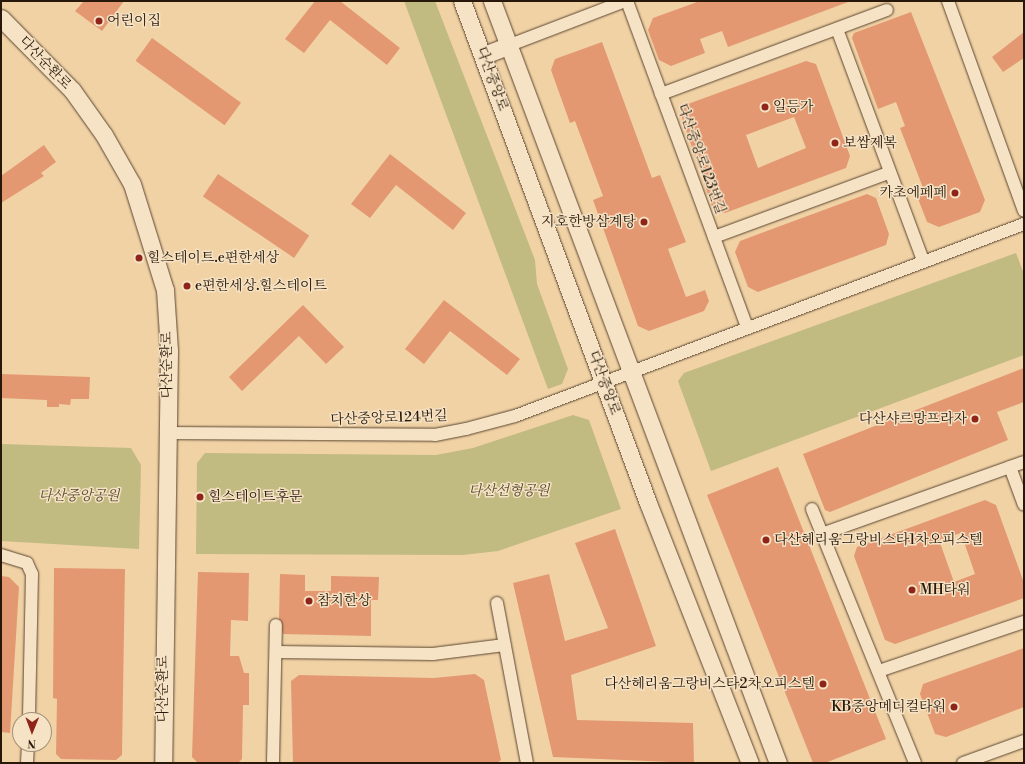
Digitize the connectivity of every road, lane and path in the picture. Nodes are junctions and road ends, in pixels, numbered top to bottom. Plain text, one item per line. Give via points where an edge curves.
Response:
1 (462, 1) edge
2 (492, 1) edge
3 (626, 1) edge
4 (948, 1) edge
5 (887, 10) dead end
6 (1, 18) edge
7 (837, 29) junction
8 (510, 45) junction
9 (484, 55) junction
10 (661, 94) junction
11 (888, 173) junction
12 (1024, 212) edge
13 (1024, 224) edge
14 (714, 237) junction
15 (923, 260) junction
16 (747, 327) junction
17 (630, 371) junction
18 (603, 382) junction
19 (167, 433) junction
20 (1024, 462) edge
21 (1010, 467) junction
22 (1024, 505) edge
23 (812, 509) dead end
24 (822, 534) junction
25 (1, 555) edge
26 (497, 603) dead end
27 (1024, 622) edge
28 (276, 625) dead end
29 (504, 645) junction
30 (276, 652) junction
31 (879, 672) junction
32 (28, 712) edge
33 (1024, 741) edge
34 (28, 752) edge
35 (27, 763) edge
36 (163, 763) edge
37 (273, 763) edge
38 (527, 763) edge
39 (750, 763) edge
40 (778, 763) edge
41 (915, 763) edge
42 (963, 763) edge

1 - 9 street, 다산중앙로
2 - 8 street, 다산중앙로
3 - 8 street
3 - 10 street, 다산중앙로123번길
4 - 12 street
5 - 7 street
6 - 19 street, 다산순환로 via 72,90 104,135 132,184 165,290
7 - 10 street
7 - 11 street
8 - 9 street
8 - 17 street, 다산중앙로
9 - 18 street, 다산중앙로
10 - 14 street, 다산중앙로123번길
11 - 14 street
11 - 15 street
13 - 15 street
14 - 16 street, 다산중앙로123번길
15 - 16 street
16 - 17 street
17 - 18 street
17 - 40 street, 다산중앙로
18 - 19 street, 다산중앙로124번길 via 514,416 435,435
18 - 39 street, 다산중앙로
19 - 36 street, 다산순환로
20 - 21 street
21 - 22 street
21 - 24 street
23 - 24 street
24 - 31 street
25 - 32 street via 27,563 32,574
26 - 29 street
27 - 31 street
28 - 30 street
29 - 30 street via 433,654
29 - 38 street
30 - 37 street
31 - 41 street
33 - 42 street
34 - 35 street

